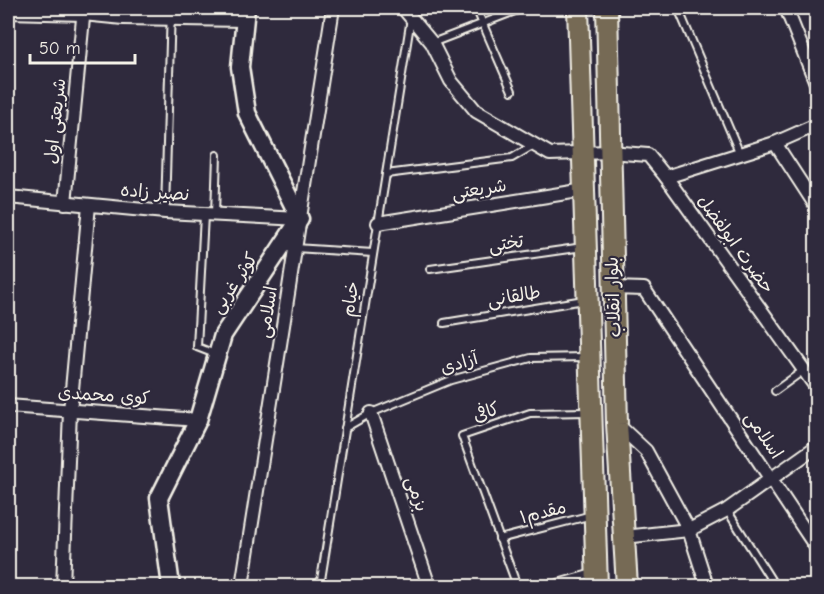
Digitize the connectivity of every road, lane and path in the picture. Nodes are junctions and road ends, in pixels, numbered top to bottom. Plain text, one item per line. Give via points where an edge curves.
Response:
1 (333, 8) edge
2 (476, 8) edge
3 (523, 8) edge
4 (578, 8) edge
5 (607, 8) edge
6 (678, 8) edge
7 (786, 8) edge
8 (83, 11) edge
9 (8, 12) edge
10 (407, 12) edge
11 (170, 13) edge
12 (245, 14) edge
13 (483, 23) junction
14 (432, 43) junction
15 (816, 83) edge
16 (512, 91) dead end
17 (816, 125) edge
18 (775, 143) junction
19 (534, 145) junction
20 (609, 152) junction
21 (584, 153) junction
22 (740, 154) junction
23 (217, 155) dead end
24 (386, 174) junction
25 (666, 177) junction
26 (585, 190) junction
27 (8, 197) edge
28 (65, 203) junction
29 (88, 205) junction
30 (816, 206) edge
31 (165, 212) junction
32 (210, 214) junction
33 (300, 219) junction
34 (378, 223) junction
35 (586, 246) junction
36 (295, 248) junction
37 (373, 253) junction
38 (430, 269) dead end
39 (613, 288) junction
40 (588, 299) junction
41 (444, 323) dead end
42 (217, 355) junction
43 (590, 357) junction
44 (805, 370) junction
45 (816, 387) edge
46 (775, 391) dead end
47 (8, 406) edge
48 (70, 411) junction
49 (591, 412) junction
50 (371, 413) junction
51 (198, 420) junction
52 (617, 424) junction
53 (345, 428) junction
54 (816, 447) edge
55 (771, 478) junction
56 (727, 510) junction
57 (594, 515) junction
58 (689, 530) junction
59 (624, 537) junction
60 (499, 539) junction
61 (816, 547) edge
62 (596, 579) edge
63 (63, 586) edge
64 (171, 586) edge
65 (242, 586) edge
66 (320, 586) edge
67 (429, 586) edge
68 (516, 586) edge
69 (547, 586) edge
70 (627, 586) edge
71 (707, 586) edge
72 (776, 586) edge

1 - 33 street, اسلامی
2 - 13 lane
3 - 13 lane
4 - 21 main road, بلوار انقلاب
5 - 20 main road, بلوار انقلاب
6 - 22 lane
7 - 15 street
8 - 9 street
8 - 11 street via 123,18
8 - 28 street, شریعتی اول
10 - 14 street
10 - 24 lane, خیام
11 - 12 street
11 - 31 lane
12 - 33 street via 240,67 247,113
13 - 14 lane
13 - 16 lane
14 - 19 street via 451,81 476,111
17 - 18 street
18 - 22 street
18 - 30 street
19 - 21 street via 550,154
19 - 24 lane via 512,158
20 - 21 street, حضرت ابولفضل
20 - 25 street, حضرت ابولفضل via 648,155
20 - 39 main road, بلوار انقلاب
21 - 26 main road, بلوار انقلاب
22 - 25 street
23 - 32 lane
24 - 34 lane, خیام
25 - 44 street, حضرت ابولفضل
26 - 34 street, شریعتی
26 - 35 main road, بلوار انقلاب
27 - 28 street, نصیر زاده
28 - 29 street, نصیر زاده
29 - 31 street, نصیر زاده
29 - 48 street
31 - 32 street, نصیر زاده
32 - 33 street, نصیر زاده
32 - 42 lane via 197,347
33 - 36 street, اسلامی
33 - 42 street, کوثر غربی via 223,334
34 - 37 lane, خیام
35 - 38 lane, تختی
35 - 40 main road, بلوار انقلاب
36 - 37 lane
36 - 65 street, اسلامی
37 - 53 lane, خیام
39 - 52 main road, بلوار انقلاب
39 - 55 street, اسلامی via 644,289
40 - 41 lane, طالقانی
40 - 43 main road, بلوار انقلاب
42 - 51 street, کوثر غربی
43 - 49 main road, بلوار انقلاب
43 - 50 lane, آزادی via 531,358 451,380
44 - 45 street, حضرت ابولفضل
44 - 46 lane
47 - 48 street, کوی محمدی
48 - 51 street, کوی محمدی
48 - 63 street
49 - 57 main road, بلوار انقلاب
49 - 60 lane, کافی via 530,413 462,436
50 - 53 lane, آزادی
50 - 67 street, بزمی
51 - 64 street, کوثر غربی via 159,498
52 - 58 street via 646,451
52 - 59 main road, بلوار انقلاب
53 - 66 lane, خیام
54 - 55 street
55 - 56 street
55 - 61 street
56 - 58 street
56 - 72 lane
57 - 60 lane, مقدم۱
57 - 62 main road, بلوار انقلاب
58 - 59 street
58 - 71 street
59 - 70 main road, بلوار انقلاب
60 - 68 lane
62 - 69 lane

